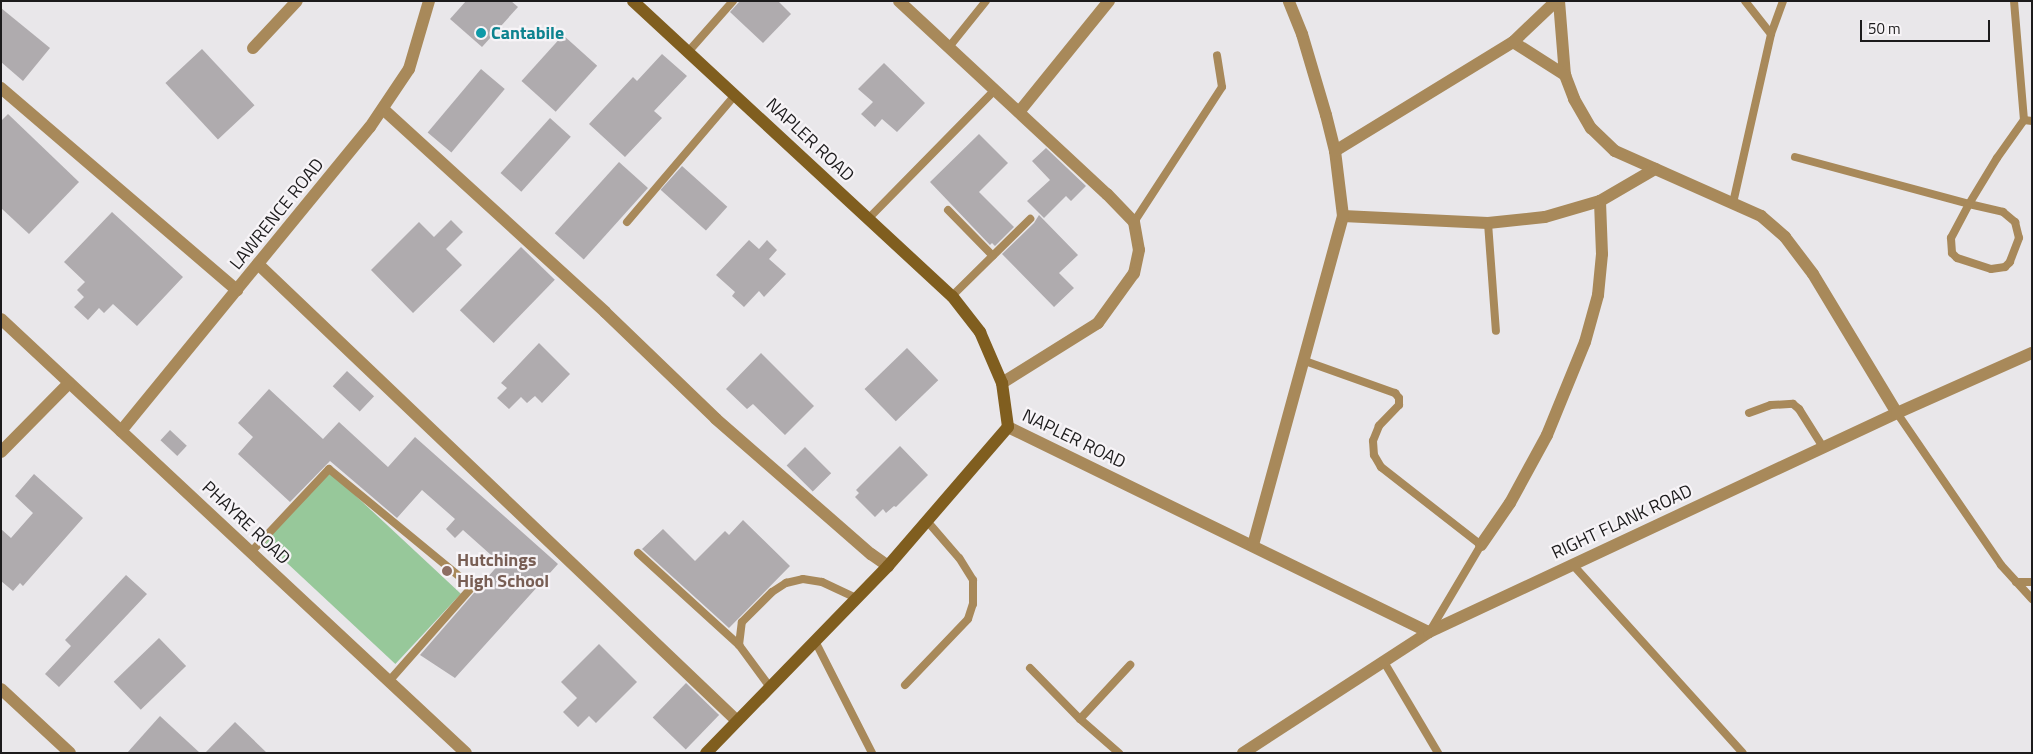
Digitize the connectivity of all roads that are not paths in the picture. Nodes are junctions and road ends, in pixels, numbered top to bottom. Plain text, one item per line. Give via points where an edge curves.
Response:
1 (297, 1) edge
2 (429, 1) edge
3 (633, 1) edge
4 (733, 1) edge
5 (899, 1) edge
6 (986, 1) edge
7 (1109, 1) edge
8 (1289, 1) edge
9 (1557, 1) edge
10 (1745, 1) edge
11 (1783, 1) edge
12 (2014, 1) edge
13 (1771, 34) junction
14 (1513, 42) junction
15 (949, 47) junction
16 (253, 48) dead end
17 (688, 52) junction
18 (1217, 54) dead end
19 (1565, 75) junction
20 (1, 88) edge
21 (995, 90) junction
22 (735, 95) junction
23 (383, 109) junction
24 (1019, 112) junction
25 (2028, 120) edge
26 (1335, 151) junction
27 (1795, 157) dead end
28 (1655, 169) junction
29 (1600, 201) junction
30 (1733, 204) junction
31 (1969, 204) junction
32 (948, 210) dead end
33 (1344, 216) junction
34 (869, 218) junction
35 (1030, 219) dead end
36 (627, 222) dead end
37 (1134, 222) junction
38 (1488, 223) junction
39 (993, 256) junction
40 (258, 264) junction
41 (237, 290) junction
42 (952, 296) junction
43 (1, 319) edge
44 (1496, 331) dead end
45 (2032, 353) edge
46 (1305, 361) junction
47 (69, 383) junction
48 (1002, 383) junction
49 (1749, 413) dead end
50 (1897, 413) junction
51 (1008, 427) junction
52 (121, 431) junction
53 (1823, 447) junction
54 (1, 452) edge
55 (927, 521) junction
56 (1481, 545) junction
57 (1253, 546) junction
58 (251, 552) junction
59 (638, 553) dead end
60 (1573, 565) junction
61 (888, 566) junction
62 (2016, 582) junction
63 (2032, 582) edge
64 (857, 598) junction
65 (2032, 599) edge
66 (1429, 632) junction
67 (815, 641) junction
68 (739, 645) junction
69 (1384, 662) junction
70 (1130, 665) dead end
71 (1030, 668) dead end
72 (389, 680) junction
73 (905, 685) dead end
74 (770, 687) junction
75 (1, 689) edge
76 (1080, 719) junction
77 (737, 721) junction
78 (70, 753) edge
79 (466, 753) edge
80 (706, 753) edge
81 (872, 753) edge
82 (1118, 753) edge
83 (1243, 753) edge
84 (1438, 753) edge
85 (1743, 753) edge

1 - 16 street
2 - 23 street, LAWRENCE ROAD via 410,69
3 - 17 street, NAPLER ROAD
4 - 17 lane
5 - 15 street
6 - 15 lane
7 - 24 street
8 - 26 street via 1302,34
9 - 14 street
9 - 19 street
10 - 13 lane
11 - 13 lane
12 - 25 lane
13 - 30 lane
14 - 19 street
14 - 26 street
15 - 21 street
17 - 22 street, NAPLER ROAD
18 - 37 lane via 1222,87
19 - 28 street via 1591,128 1615,151
20 - 41 street
21 - 24 street
21 - 34 lane
22 - 34 street, NAPLER ROAD
22 - 36 lane
23 - 40 street, LAWRENCE ROAD
23 - 61 street via 605,312 716,419
24 - 37 street
25 - 31 lane via 1997,158
26 - 33 street
27 - 31 lane
28 - 29 street
28 - 30 street
29 - 38 street via 1545,218
29 - 56 street via 1602,254 1598,295 1585,342 1548,434 1510,503
30 - 50 street via 1761,216 1785,237 1814,274
31 - 31 lane via 1952,238 1952,253 1957,258 1991,269 2004,268 2010,262 2019,238 2015,222 2003,212
32 - 39 lane
33 - 38 street
33 - 46 street
34 - 42 street, NAPLER ROAD
35 - 39 lane
37 - 48 street via 1139,250 1134,274 1098,323
38 - 44 lane
39 - 42 lane
40 - 41 street, LAWRENCE ROAD
40 - 77 street
41 - 52 street, LAWRENCE ROAD
42 - 48 street, NAPLER ROAD via 980,332
43 - 47 street, PHAYRE ROAD
45 - 50 street, RIGHT FLANK ROAD
46 - 56 lane via 1395,393 1399,405 1379,426 1373,441 1374,455 1382,467
46 - 57 street
47 - 52 street, PHAYRE ROAD
47 - 54 street
48 - 51 street, NAPLER ROAD
49 - 53 lane via 1771,405 1793,404
50 - 53 street, RIGHT FLANK ROAD
50 - 62 lane
51 - 55 street
51 - 57 street, NAPLER ROAD
52 - 58 street, PHAYRE ROAD
53 - 60 street, RIGHT FLANK ROAD
55 - 61 street
55 - 73 lane via 973,580 973,604 968,619
56 - 66 lane
57 - 66 street, NAPLER ROAD
58 - 72 street, PHAYRE ROAD
58 - 72 lane via 328,469 472,587
59 - 68 lane
60 - 66 street, RIGHT FLANK ROAD
60 - 85 lane
61 - 64 street
62 - 63 lane
62 - 65 lane
64 - 67 street
64 - 68 lane via 822,582 803,579 786,583 766,597 742,622
66 - 69 street, RIGHT FLANK ROAD
67 - 74 street
67 - 81 lane
68 - 74 lane
69 - 83 street, RIGHT FLANK ROAD
69 - 84 lane
70 - 76 lane
71 - 76 lane
72 - 79 street, PHAYRE ROAD
74 - 77 street
75 - 78 street
76 - 82 lane
77 - 80 street

